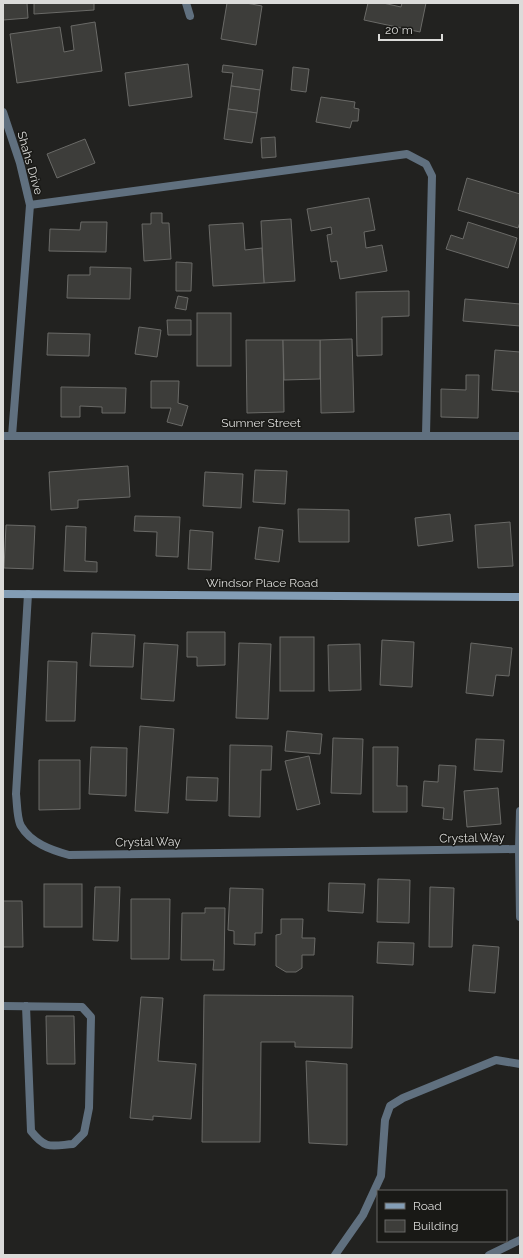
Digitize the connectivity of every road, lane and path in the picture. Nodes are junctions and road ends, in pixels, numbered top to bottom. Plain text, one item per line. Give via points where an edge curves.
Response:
1 (186, 3) edge
2 (190, 16) dead end
3 (3, 112) edge
4 (30, 205) junction
5 (426, 435) junction
6 (7, 436) edge
7 (520, 436) edge
8 (3, 594) edge
9 (28, 594) junction
10 (520, 597) edge
11 (520, 811) edge
12 (519, 849) junction
13 (520, 917) edge
14 (3, 1006) edge
15 (26, 1006) junction
16 (520, 1064) edge
17 (520, 1240) edge
18 (335, 1255) edge
19 (489, 1255) edge

1 - 2 street
3 - 4 street, Shahs Drive via 20,163
4 - 5 street via 407,154 426,164 432,176
4 - 6 street, Shahs Drive
5 - 6 street, Sumner Street
5 - 7 street, Sumner Street
8 - 9 street, Windsor Place Road
9 - 10 street, Windsor Place Road
9 - 12 street, Crystal Way via 16,794 20,825 32,838 48,849 69,855
11 - 12 street
12 - 13 street
14 - 15 street
15 - 15 street via 82,1008 91,1017 89,1108 84,1133 73,1144 51,1146 40,1142 31,1131
16 - 18 street via 496,1060 403,1098 390,1106 385,1120 381,1176 363,1215
17 - 19 street

